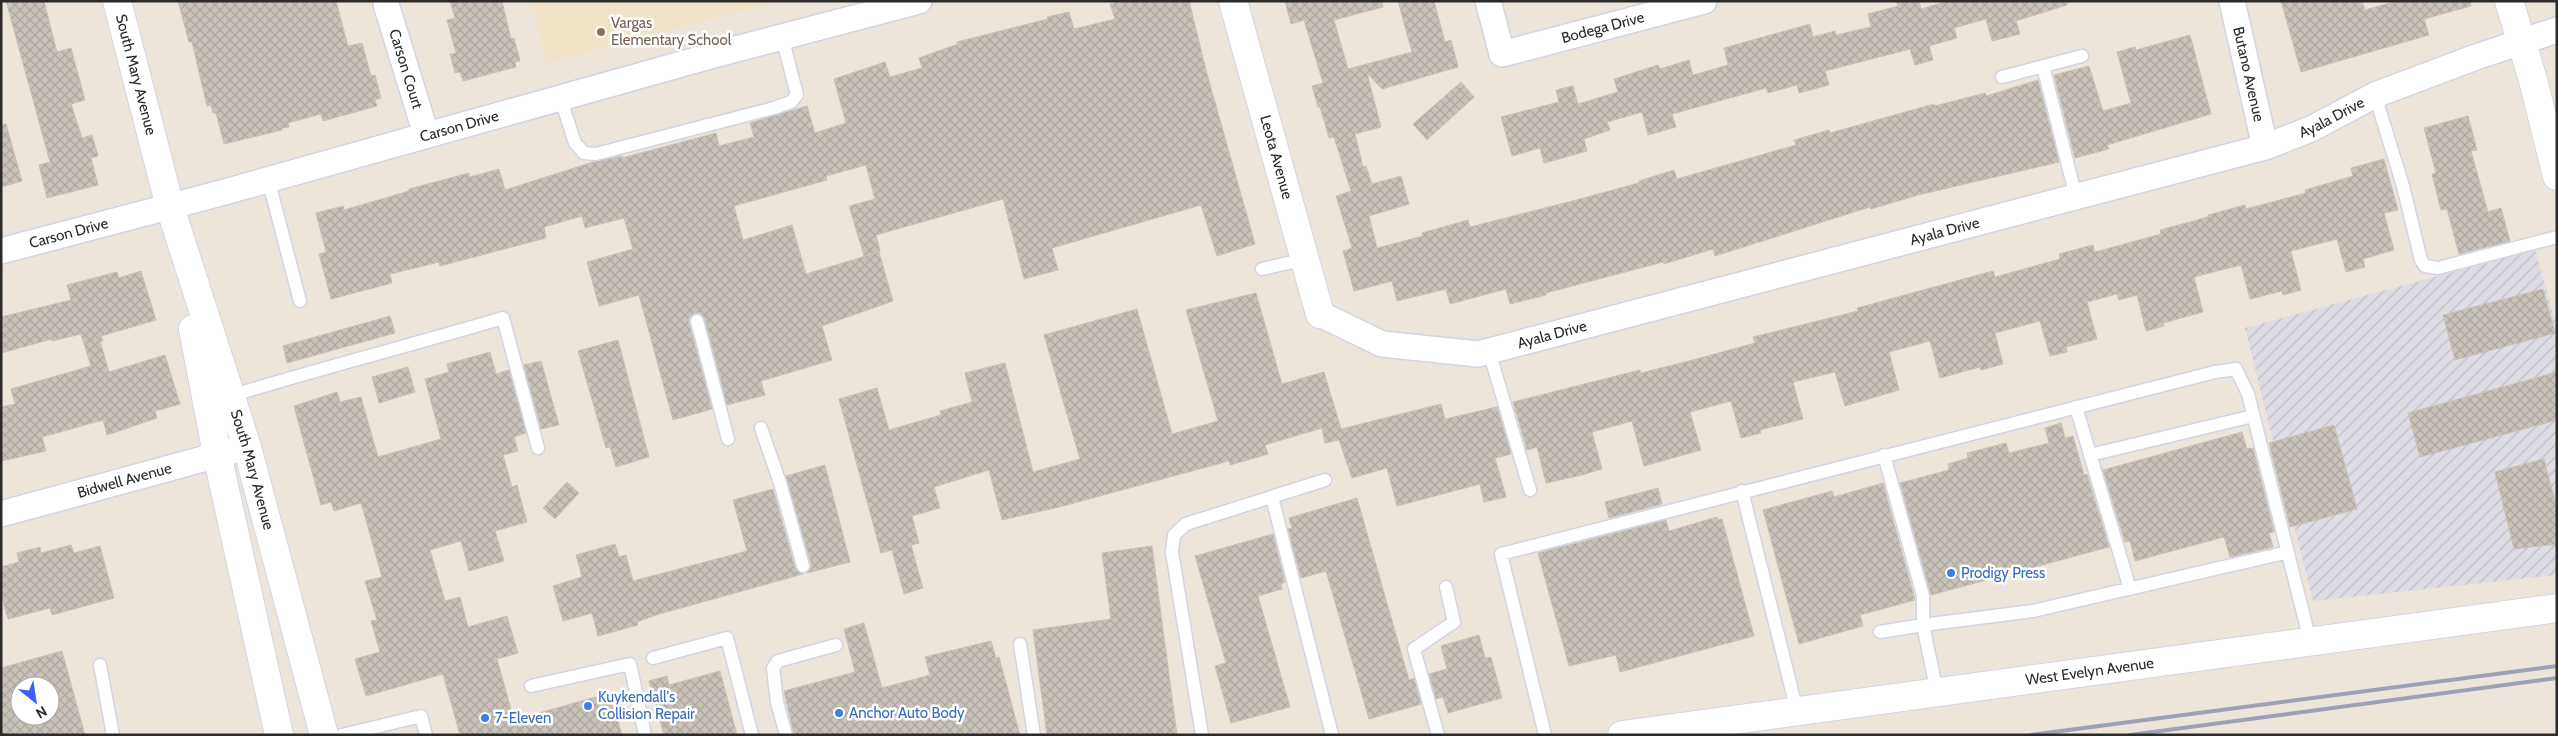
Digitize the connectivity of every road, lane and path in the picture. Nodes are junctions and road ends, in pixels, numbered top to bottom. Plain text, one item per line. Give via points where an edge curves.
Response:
1 (117, 1) edge
2 (918, 1) edge
3 (1233, 1) edge
4 (1488, 1) edge
5 (1704, 1) edge
6 (2232, 1) edge
7 (2509, 1) edge
8 (386, 4) dead end
9 (2557, 30) edge
10 (782, 37) junction
11 (2522, 41) junction
12 (2082, 56) dead end
13 (2043, 66) junction
14 (2002, 77) dead end
15 (2375, 95) junction
16 (560, 96) junction
17 (426, 134) junction
18 (2265, 148) junction
19 (2557, 176) edge
20 (268, 179) junction
21 (2076, 197) junction
22 (170, 207) junction
23 (2557, 237) edge
24 (1, 251) edge
25 (1306, 259) junction
26 (1262, 269) dead end
27 (300, 302) dead end
28 (1320, 314) joint
29 (697, 321) dead end
30 (1489, 351) junction
31 (230, 396) junction
32 (2076, 407) junction
33 (2253, 416) junction
34 (761, 428) dead end
35 (728, 439) dead end
36 (247, 447) junction
37 (538, 448) dead end
38 (217, 454) junction
39 (1884, 455) junction
40 (2090, 455) junction
41 (1325, 480) dead end
42 (1530, 490) dead end
43 (1742, 491) junction
44 (1272, 497) junction
45 (1, 514) edge
46 (2288, 552) junction
47 (803, 566) dead end
48 (1446, 587) dead end
49 (2130, 589) junction
50 (2557, 608) edge
51 (1923, 625) junction
52 (1880, 632) dead end
53 (2310, 641) junction
54 (1020, 644) dead end
55 (836, 645) dead end
56 (653, 658) dead end
57 (100, 665) dead end
58 (531, 686) dead end
59 (1938, 692) junction
60 (1797, 711) junction
61 (113, 735) edge
62 (279, 735) edge
63 (324, 735) edge
64 (342, 735) edge
65 (426, 735) edge
66 (645, 735) edge
67 (752, 735) edge
68 (786, 735) edge
69 (1034, 735) edge
70 (1202, 735) edge
71 (1332, 735) edge
72 (1438, 735) edge
73 (1545, 735) edge
74 (1622, 735) edge

1 - 22 main road, South Mary Avenue
2 - 10 street, Carson Drive
3 - 25 main road, Leota Avenue
4 - 5 street, Bodega Drive via 1502,54
6 - 18 street, Butano Avenue
7 - 11 main road
8 - 17 street, Carson Court
9 - 11 street, Ayala Drive
10 - 16 street, Carson Drive
10 - 16 lane via 797,95 791,102 774,108 596,154 584,153 575,143
11 - 15 street, Ayala Drive
11 - 19 main road
12 - 13 lane
13 - 14 lane
13 - 21 lane
15 - 18 street, Ayala Drive via 2311,129
15 - 23 lane via 2425,266 2438,268
16 - 17 street, Carson Drive
17 - 20 street, Carson Drive
18 - 21 street, Ayala Drive
20 - 22 street, Carson Drive
20 - 27 lane
21 - 30 street, Ayala Drive
22 - 24 street, Carson Drive
22 - 31 main road, South Mary Avenue
22 - 38 main road, South Mary Avenue
25 - 26 lane
25 - 28 main road, Leota Avenue
28 - 30 street, Ayala Drive via 1382,344 1478,354
29 - 35 lane
30 - 42 lane
31 - 36 main road, South Mary Avenue
31 - 37 lane via 502,318
32 - 33 lane via 2236,369 2248,394
32 - 39 lane
32 - 40 lane
33 - 40 lane
33 - 46 lane
34 - 47 lane
36 - 38 street, Bidwell Avenue
36 - 63 main road, South Mary Avenue
38 - 45 street, Bidwell Avenue
38 - 62 main road, South Mary Avenue
39 - 43 lane
39 - 51 lane via 1923,596
40 - 49 lane
41 - 44 lane
43 - 60 lane
43 - 73 lane via 1501,554
44 - 70 lane via 1186,524 1174,535 1172,552
44 - 71 lane
46 - 49 lane
46 - 53 lane
48 - 72 lane via 1454,622 1414,649
49 - 51 lane via 2033,610
50 - 53 main road, West Evelyn Avenue
51 - 52 lane
51 - 59 lane
53 - 59 main road, West Evelyn Avenue
54 - 69 lane
55 - 68 lane via 778,661 773,668 777,702
56 - 67 lane via 726,638
57 - 61 lane
58 - 66 lane via 630,664
59 - 60 main road, West Evelyn Avenue
60 - 74 main road, West Evelyn Avenue
64 - 65 lane via 421,716

